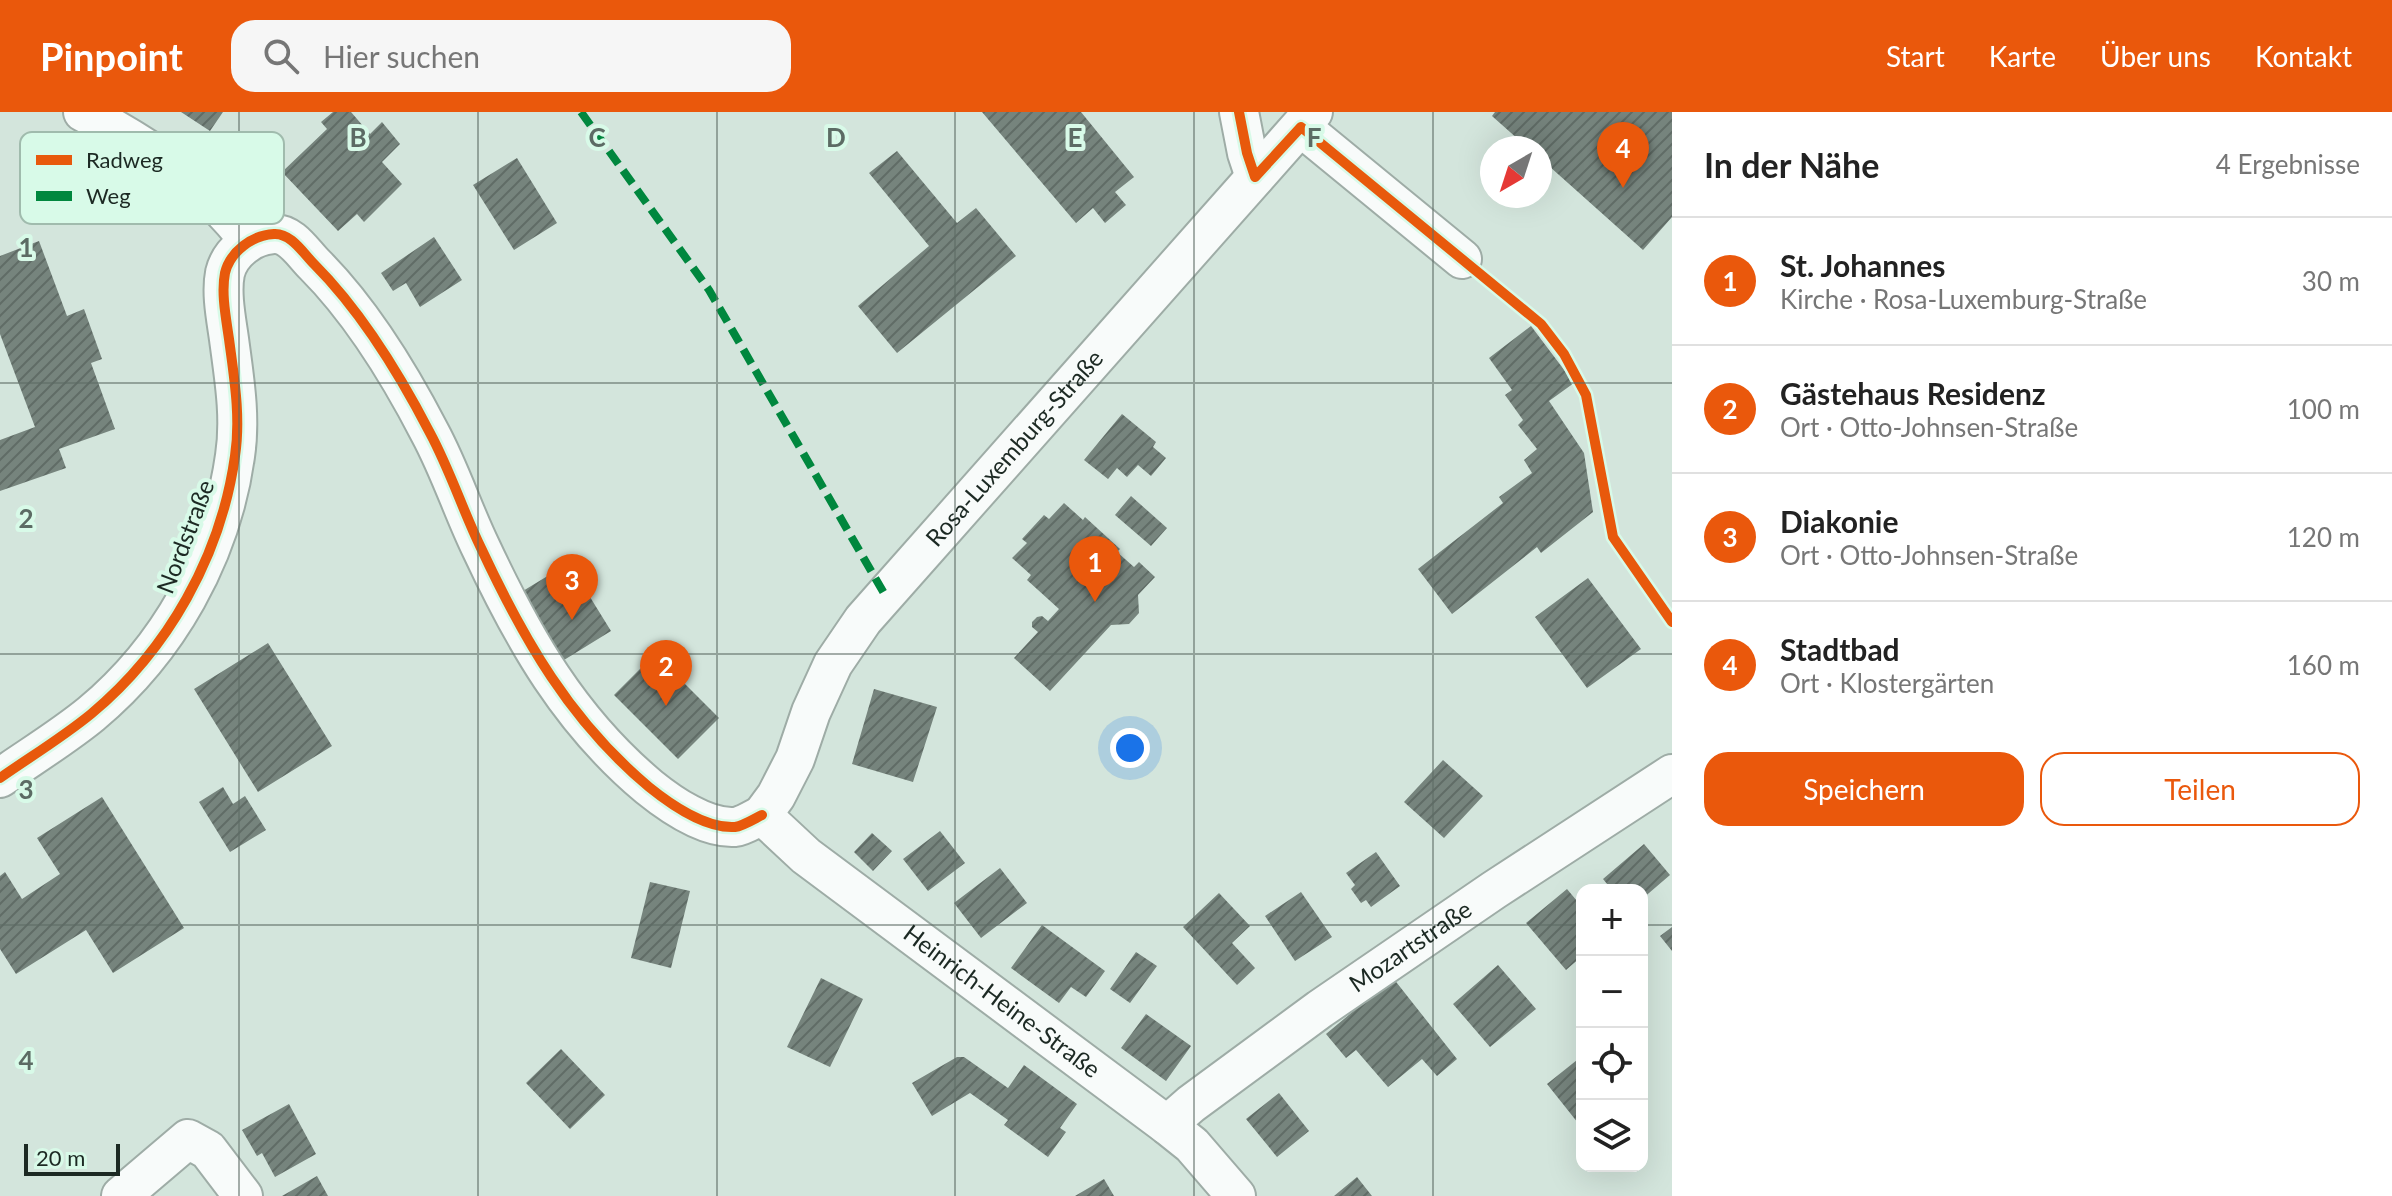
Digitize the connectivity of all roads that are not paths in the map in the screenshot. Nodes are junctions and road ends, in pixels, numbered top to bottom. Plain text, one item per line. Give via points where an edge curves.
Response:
1 (83, 112) edge
2 (1239, 112) edge
3 (1307, 119) edge
4 (121, 132) edge
5 (1255, 177) junction
6 (236, 224) edge
7 (249, 241) junction
8 (1462, 259) dead end
9 (0, 778) edge
10 (1669, 782) edge
11 (762, 815) junction
12 (1167, 1125) junction
13 (121, 1196) edge
14 (243, 1196) edge
15 (1236, 1196) edge

1 - 4 street
2 - 5 street
3 - 5 street, Rosa-Luxemburg-Straße
3 - 8 street
5 - 11 street, Rosa-Luxemburg-Straße via 863,620 833,664 795,759
6 - 7 street
7 - 9 street, Nordstraße via 225,270 237,398 236,455 223,510 192,591 159,644 125,682 90,715
7 - 11 street via 286,236 363,321 431,435 527,639 582,721 632,773 700,820 735,827
10 - 12 street, Mozartstraße via 1494,890 1320,1009
11 - 12 street, Heinrich-Heine-Straße via 806,856
12 - 15 street, Heinrich-Heine-Straße
13 - 14 street via 188,1139 208,1150

